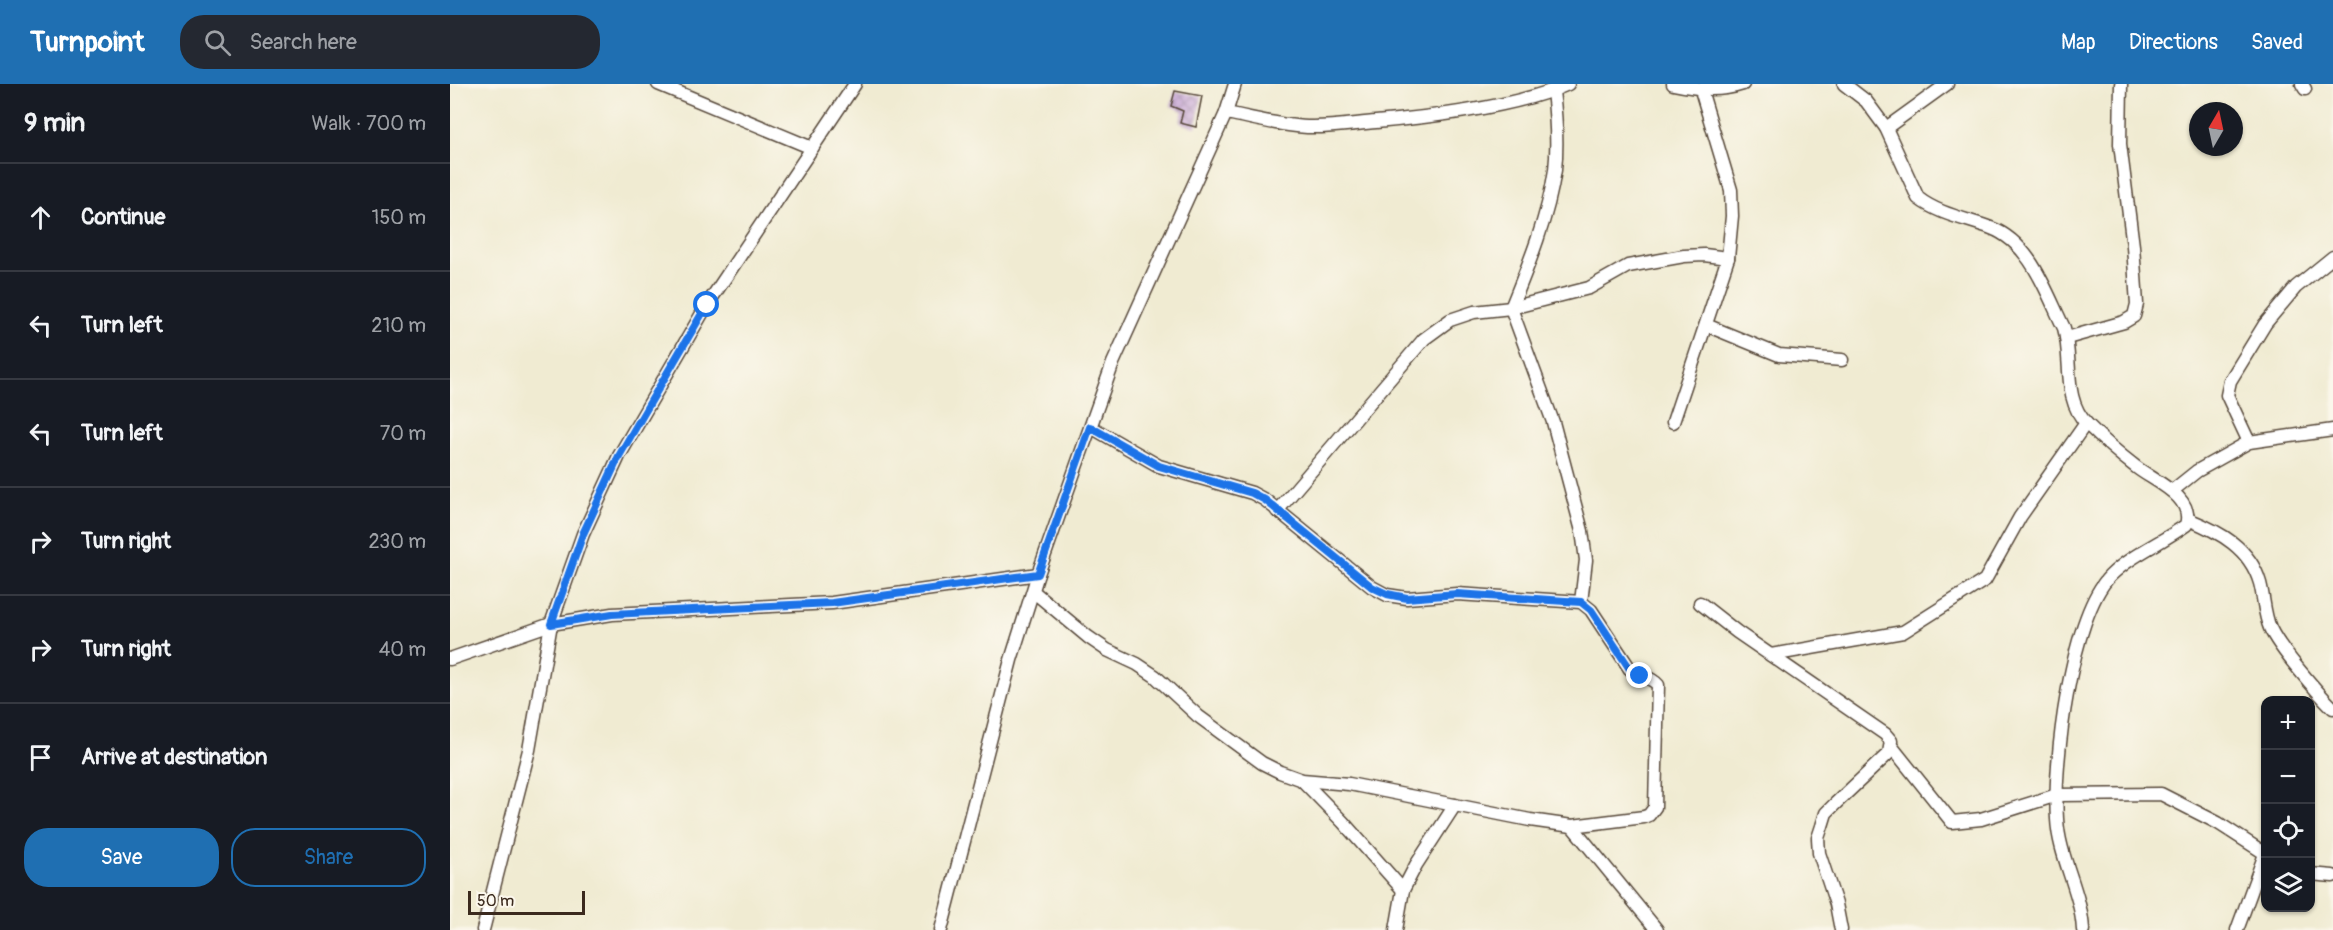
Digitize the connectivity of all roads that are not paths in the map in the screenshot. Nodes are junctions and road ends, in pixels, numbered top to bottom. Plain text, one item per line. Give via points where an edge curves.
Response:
1 (658, 84) edge
2 (855, 84) edge
3 (1235, 84) edge
4 (1568, 84) edge
5 (1672, 84) edge
6 (1743, 84) edge
7 (1844, 84) edge
8 (1947, 84) edge
9 (2121, 84) edge
10 (1701, 90) junction
11 (1553, 91) junction
12 (1226, 113) junction
13 (1886, 128) junction
14 (812, 148) junction
15 (2333, 257) edge
16 (1728, 258) junction
17 (1511, 308) junction
18 (1706, 325) junction
19 (2067, 338) junction
20 (1842, 360) dead end
21 (1673, 422) dead end
22 (2086, 423) junction
23 (1090, 427) junction
24 (2333, 430) edge
25 (2249, 442) junction
26 (2172, 491) junction
27 (1278, 511) junction
28 (2188, 519) junction
29 (1038, 574) junction
30 (1034, 592) junction
31 (1581, 602) junction
32 (1700, 603) dead end
33 (551, 624) junction
34 (1771, 655) junction
35 (450, 659) edge
36 (2333, 708) edge
37 (1892, 747) junction
38 (1302, 780) junction
39 (2057, 795) junction
40 (1455, 805) junction
41 (1572, 826) junction
42 (2261, 851) edge
43 (2264, 858) edge
44 (2315, 874) edge
45 (2333, 876) edge
46 (1403, 890) junction
47 (483, 930) edge
48 (941, 930) edge
49 (1396, 930) edge
50 (1657, 930) edge
51 (1841, 930) edge
52 (2083, 930) edge
53 (2237, 930) edge

1 - 14 street
2 - 14 street
3 - 12 street
4 - 11 street
5 - 10 street
6 - 10 street
7 - 13 street via 1866,101
8 - 13 street
9 - 19 street via 2120,144 2137,304 2134,316 2124,322
10 - 16 street via 1731,190
11 - 12 street via 1489,106 1321,128
11 - 17 street via 1557,130 1554,171 1529,263
12 - 23 street via 1113,363
13 - 19 street via 1918,198 1994,229 2010,238 2027,256
14 - 33 street via 707,305 619,456 583,534
15 - 25 street via 2296,287 2265,324 2230,381 2227,394
16 - 17 street via 1684,256 1628,267 1589,288
16 - 18 street
17 - 27 street via 1474,312 1450,320 1424,339
17 - 31 street via 1553,422 1582,531 1586,560
18 - 20 street via 1779,354
18 - 21 street
19 - 22 street via 2072,398
22 - 26 street via 2136,468
22 - 34 street via 2020,517 1985,580 1903,632
23 - 27 street via 1159,466 1246,491
23 - 29 street
24 - 25 street
25 - 26 street via 2197,471
26 - 28 street
27 - 31 street via 1372,587 1387,594 1407,598 1457,594
28 - 36 street via 2220,532 2253,564 2271,630
28 - 39 street via 2186,525 2109,577 2090,606 2074,655 2058,752
29 - 30 street
29 - 33 street via 832,603 612,614
30 - 38 street via 1088,637 1155,676 1198,716 1262,763
30 - 48 street via 1005,681
31 - 41 street via 1591,610 1630,669 1658,685 1655,807 1649,815
32 - 34 street
33 - 35 street
33 - 47 street via 529,750
34 - 37 street via 1885,734
37 - 39 street via 1952,822 1981,819
37 - 51 street via 1826,813 1818,838
38 - 40 street via 1349,784
38 - 46 street
39 - 42 street via 2161,794 2218,823
39 - 52 street via 2062,853 2077,891
40 - 41 street
40 - 46 street
41 - 50 street
43 - 53 street
44 - 45 street
46 - 49 street

